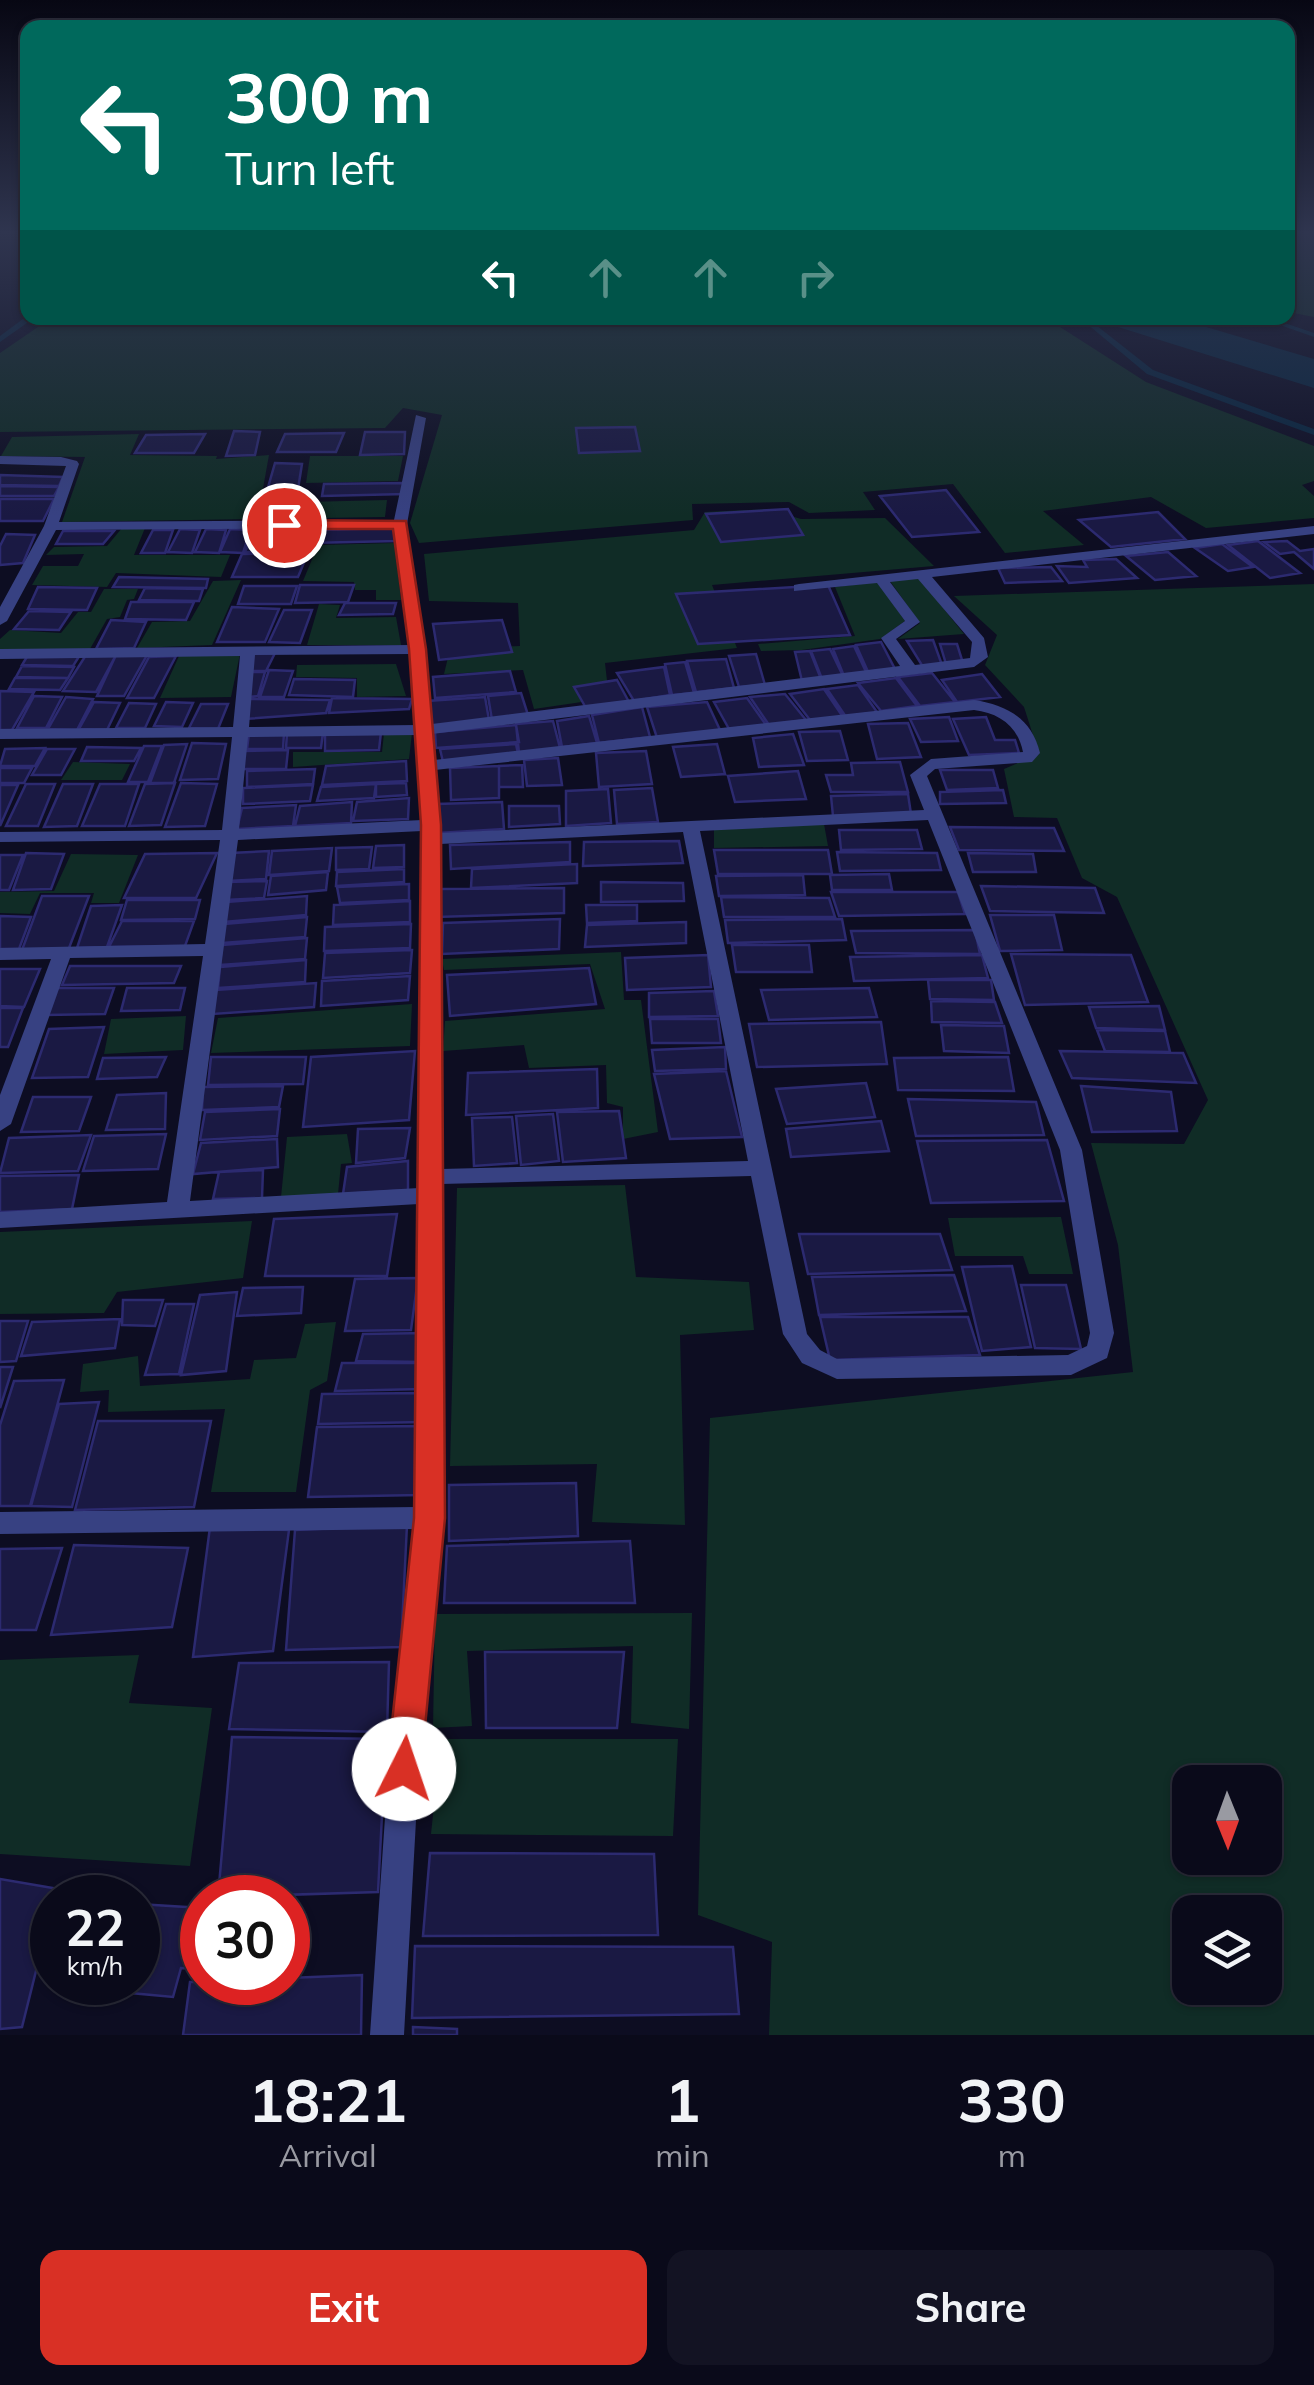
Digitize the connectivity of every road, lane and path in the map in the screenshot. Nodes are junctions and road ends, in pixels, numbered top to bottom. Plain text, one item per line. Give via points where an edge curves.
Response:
1 (420, 418) dead end
2 (0, 460) edge
3 (400, 524) junction
4 (52, 526) junction
5 (1314, 530) edge
6 (0, 574) edge
7 (26, 574) junction
8 (922, 574) junction
9 (881, 579) junction
10 (799, 588) dead end
11 (0, 621) edge
12 (418, 649) junction
13 (248, 652) junction
14 (0, 654) edge
15 (912, 672) junction
16 (423, 730) junction
17 (241, 732) junction
18 (0, 734) edge
19 (428, 766) junction
20 (934, 815) junction
21 (690, 825) junction
22 (431, 832) junction
23 (230, 834) junction
24 (0, 836) edge
25 (214, 950) junction
26 (63, 952) junction
27 (0, 954) edge
28 (0, 1124) edge
29 (762, 1168) junction
30 (432, 1186) junction
31 (176, 1210) junction
32 (0, 1220) edge
33 (430, 1518) junction
34 (0, 1523) edge
35 (387, 2035) edge

1 - 3 street
2 - 4 street via 73,464
3 - 4 street
3 - 12 street
4 - 7 street
5 - 8 street
6 - 7 street
7 - 11 street
8 - 9 street
8 - 15 street via 982,650 974,662
9 - 10 street
9 - 15 street via 913,622 888,638
12 - 13 street
12 - 16 street
13 - 14 street
13 - 17 street
15 - 16 street
16 - 17 street
16 - 19 street
17 - 18 street
17 - 23 street
19 - 20 street via 974,705 1008,714 1032,753 922,768 918,775
19 - 22 street
20 - 21 street
20 - 29 street via 1070,1150 1097,1293 1098,1351 1071,1366 837,1369 818,1363 795,1334
21 - 22 street
21 - 29 street
22 - 23 street
22 - 30 street
23 - 24 street
23 - 25 street
25 - 26 street
25 - 31 street
26 - 27 street
26 - 28 street
29 - 30 street
30 - 31 street
30 - 33 street
31 - 32 street
33 - 34 street
33 - 35 street via 406,1731

